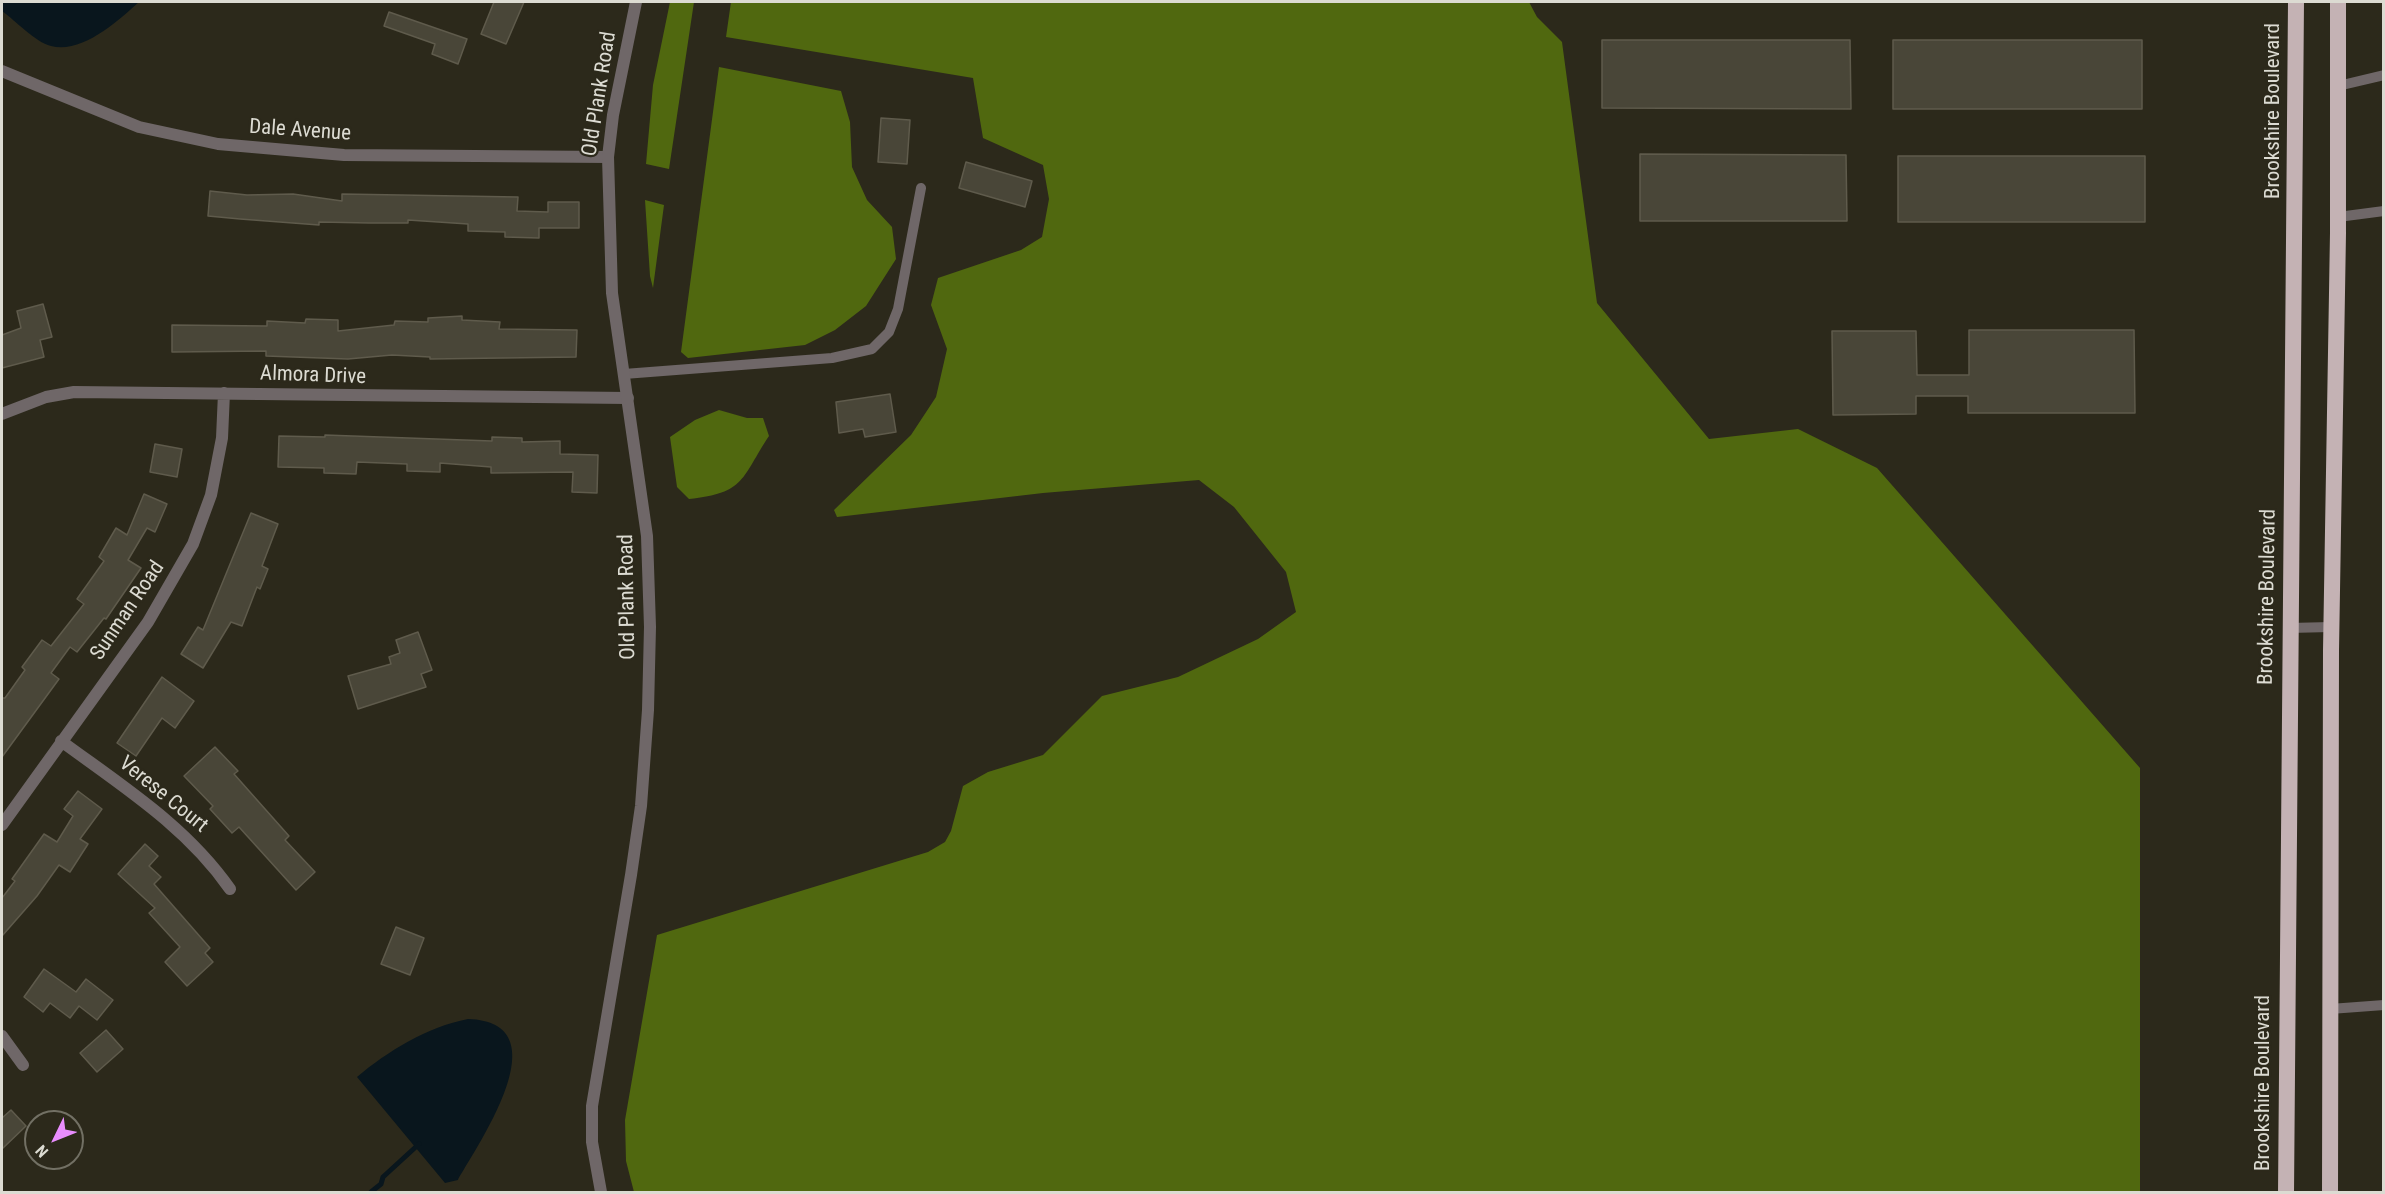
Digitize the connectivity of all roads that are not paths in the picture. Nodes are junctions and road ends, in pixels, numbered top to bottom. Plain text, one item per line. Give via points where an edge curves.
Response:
1 (636, 2) edge
2 (2296, 2) edge
3 (2338, 2) edge
4 (2, 71) edge
5 (2384, 75) edge
6 (2338, 86) junction
7 (608, 157) junction
8 (921, 188) dead end
9 (2384, 211) edge
10 (2338, 217) junction
11 (624, 374) junction
12 (224, 393) junction
13 (628, 398) junction
14 (2, 414) edge
15 (2331, 627) junction
16 (2289, 628) junction
17 (62, 741) junction
18 (2, 825) edge
19 (230, 889) dead end
20 (2384, 1005) edge
21 (2330, 1009) junction
22 (2, 1035) edge
23 (23, 1065) dead end
24 (601, 1192) edge
25 (2286, 1192) edge
26 (2330, 1192) edge

1 - 7 street, Old Plank Road
2 - 16 highway, Brookshire Boulevard
3 - 6 highway
4 - 7 street, Dale Avenue via 139,127 218,144 344,155
5 - 6 lane
6 - 10 highway
7 - 11 street, Old Plank Road via 612,292
8 - 11 lane via 898,309 889,332 872,349 832,358
9 - 10 lane
10 - 15 highway
11 - 13 street, Old Plank Road
12 - 13 street, Almora Drive
12 - 14 street, Almora Drive via 74,392 46,397
12 - 17 street, Sunman Road via 222,438 211,495 193,544 148,622
13 - 24 street, Old Plank Road via 647,536 650,656 640,806 592,1106 592,1142
15 - 16 lane
15 - 21 highway
16 - 25 highway, Brookshire Boulevard
17 - 18 street, Sunman Road
17 - 19 street, Verese Court via 183,834 200,849
20 - 21 lane
21 - 26 highway
22 - 23 street

